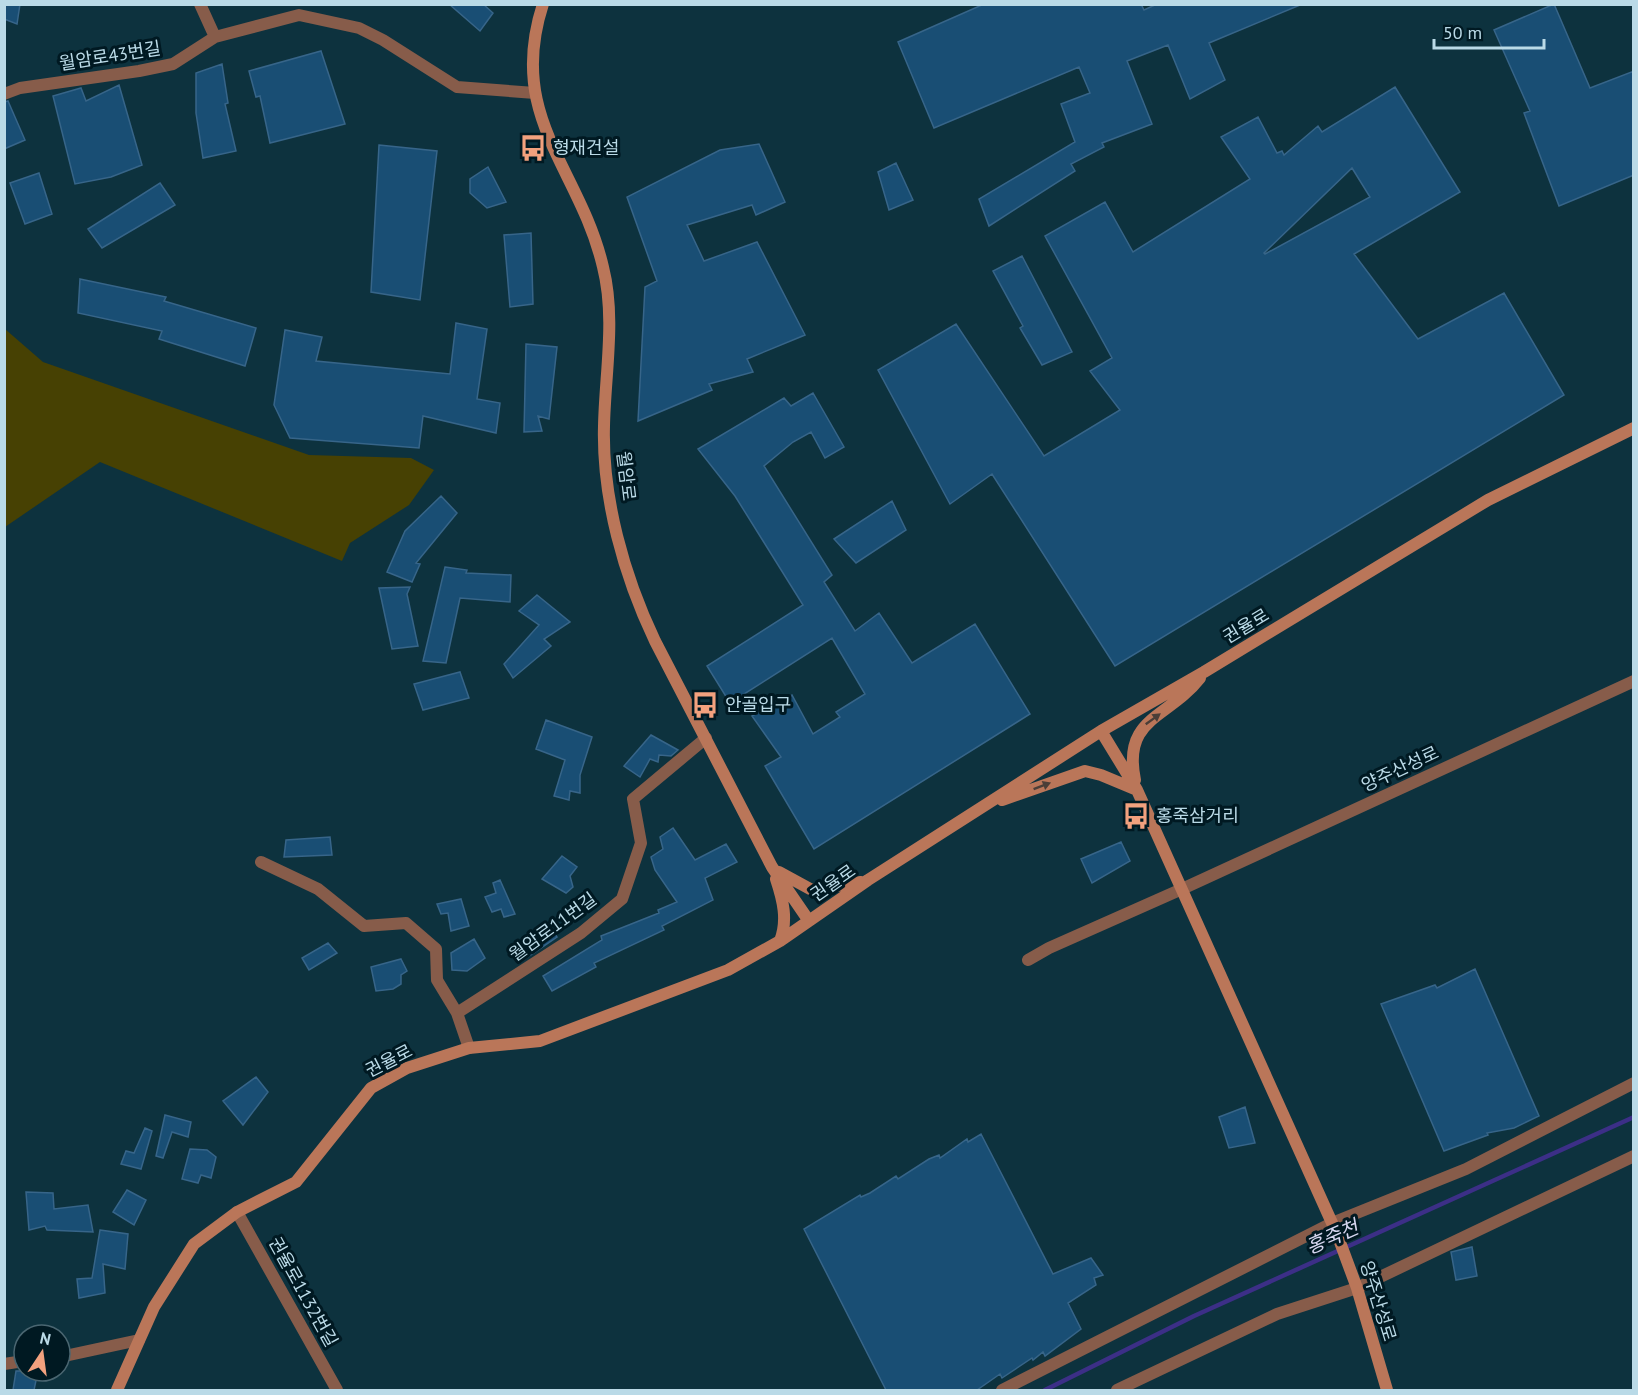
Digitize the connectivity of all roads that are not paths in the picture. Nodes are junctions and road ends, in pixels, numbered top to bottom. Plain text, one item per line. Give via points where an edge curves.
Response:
1 (200, 4) edge
2 (543, 4) edge
3 (216, 36) junction
4 (535, 93) junction
5 (4, 94) edge
6 (1634, 429) edge
7 (1204, 672) junction
8 (1634, 681) edge
9 (1101, 731) junction
10 (706, 738) junction
11 (1137, 790) junction
12 (986, 805) junction
13 (261, 862) dead end
14 (772, 867) junction
15 (868, 880) junction
16 (1182, 890) junction
17 (809, 921) junction
18 (780, 941) junction
19 (1028, 960) dead end
20 (457, 1013) junction
21 (469, 1048) junction
22 (1634, 1083) edge
23 (1634, 1156) edge
24 (237, 1212) junction
25 (1334, 1228) junction
26 (1357, 1288) junction
27 (139, 1340) junction
28 (72, 1354) edge
29 (117, 1390) edge
30 (337, 1390) edge
31 (1002, 1390) edge
32 (1117, 1390) edge
33 (1387, 1390) edge

1 - 3 street
2 - 4 main road, 월암로 via 534,44
3 - 4 street, 월암로43번길 via 299,15 359,28 456,87
3 - 5 street, 월암로43번길 via 173,64 20,88
4 - 10 main road, 월암로 via 547,138 590,225 604,268 609,317 605,462 621,546 642,614
6 - 7 main road, 권율로 via 1488,500
7 - 9 main road, 권율로
11 -> 7 main road via 1131,759 1140,729 1187,694
8 - 16 street, 양주산성로
9 - 11 main road, 양주산성로
9 - 12 main road, 권율로
10 - 14 main road, 월암로
10 - 20 street, 월암로11번길 via 633,799 641,843 622,899 581,933
12 -> 11 main road via 1085,771
11 - 16 main road, 양주산성로
12 - 15 main road, 권율로
13 - 20 street via 318,889 364,926 406,923 436,949 437,980
14 - 15 main road via 812,890
14 - 17 main road, 월암로
14 - 18 main road via 784,910 785,928
15 - 17 main road, 권율로
16 - 19 street
16 - 25 main road, 양주산성로
17 - 18 main road, 권율로
18 - 21 main road, 권율로 via 728,970 540,1041
20 - 21 street
21 - 24 main road, 권율로 via 407,1068 371,1088 296,1182
22 - 25 street via 1466,1169
23 - 26 street
24 - 27 main road, 권율로 via 194,1244 154,1307
24 - 30 street, 권율로1132번길
25 - 26 main road, 양주산성로
25 - 31 street
26 - 32 street via 1277,1314
26 - 33 main road, 양주산성로
27 - 28 street
27 - 29 main road, 권율로

